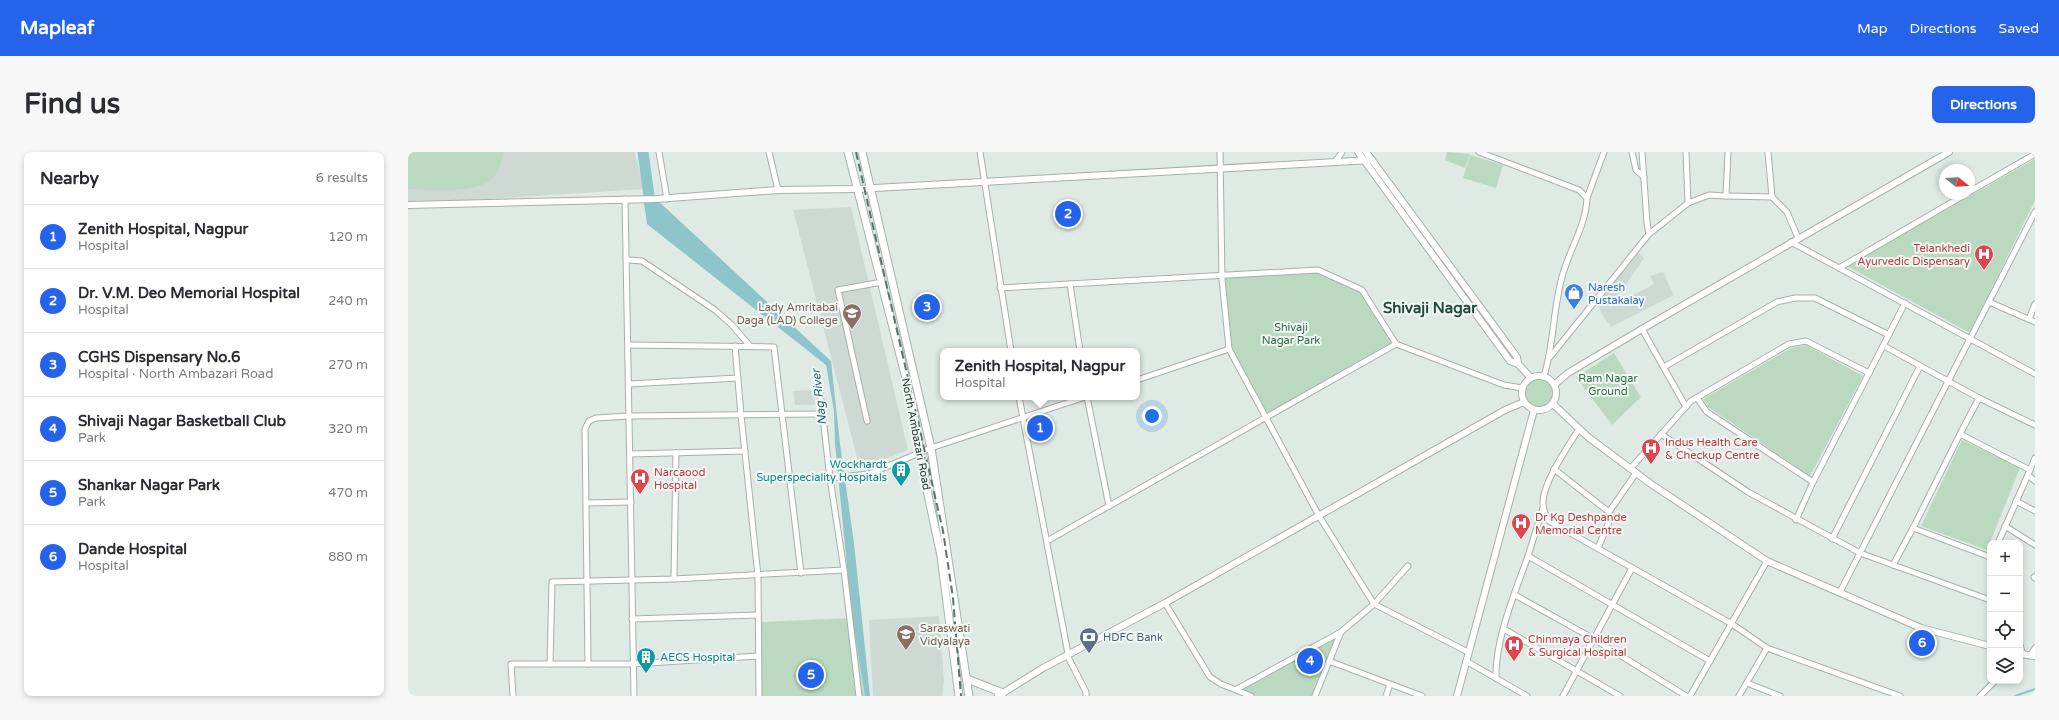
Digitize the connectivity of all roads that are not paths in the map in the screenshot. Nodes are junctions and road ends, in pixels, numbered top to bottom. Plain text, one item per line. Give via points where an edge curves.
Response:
1 (659, 152) edge
2 (769, 152) edge
3 (848, 152) edge
4 (862, 152) edge
5 (980, 152) edge
6 (1220, 152) edge
7 (1342, 152) edge
8 (1358, 152) edge
9 (1366, 152) edge
10 (1479, 152) edge
11 (1604, 152) edge
12 (1632, 152) edge
13 (1642, 152) edge
14 (1686, 152) edge
15 (1728, 152) edge
16 (1768, 152) edge
17 (1949, 152) edge
18 (2035, 154) edge
19 (1372, 160) junction
20 (1365, 161) junction
21 (1335, 162) junction
22 (1221, 168) junction
23 (1644, 177) junction
24 (984, 182) junction
25 (870, 188) junction
26 (857, 189) junction
27 (1975, 189) edge
28 (778, 190) junction
29 (1726, 196) junction
30 (1772, 197) junction
31 (1587, 198) junction
32 (625, 199) junction
33 (667, 199) junction
34 (1956, 200) edge
35 (1688, 203) junction
36 (408, 205) edge
37 (2034, 216) edge
38 (1649, 234) junction
39 (1798, 238) junction
40 (1790, 242) junction
41 (628, 260) junction
42 (1839, 268) junction
43 (1222, 275) junction
44 (881, 282) junction
45 (1070, 284) junction
46 (1000, 288) junction
47 (1989, 302) junction
48 (1906, 303) junction
49 (2035, 304) edge
50 (2029, 319) junction
51 (2035, 322) edge
52 (1642, 329) junction
53 (1889, 335) junction
54 (1970, 338) junction
55 (1396, 344) junction
56 (629, 345) junction
57 (735, 346) junction
58 (750, 346) junction
59 (1884, 346) junction
60 (1010, 348) edge
61 (1080, 348) edge
62 (1229, 349) junction
63 (1550, 358) junction
64 (1518, 364) junction
65 (1920, 366) junction
66 (1664, 367) junction
67 (1869, 373) junction
68 (2035, 374) edge
69 (1544, 376) junction
70 (738, 378) junction
71 (1531, 378) junction
72 (1140, 379) edge
73 (1948, 381) junction
74 (819, 383) dead end
75 (629, 384) junction
76 (1554, 385) junction
77 (1522, 388) junction
78 (1697, 398) junction
79 (1979, 398) junction
80 (1020, 400) edge
81 (1077, 400) edge
82 (1087, 400) edge
83 (1524, 402) junction
84 (1553, 404) junction
85 (1686, 406) junction
86 (1534, 410) junction
87 (821, 414) junction
88 (741, 415) junction
89 (783, 415) junction
90 (630, 416) junction
91 (1023, 418) junction
92 (1266, 418) junction
93 (867, 421) dead end
94 (2035, 425) edge
95 (1579, 429) junction
96 (1661, 434) junction
97 (1960, 434) junction
98 (931, 448) junction
99 (745, 451) junction
100 (676, 453) junction
101 (630, 454) junction
102 (920, 454) junction
103 (2035, 458) edge
104 (1554, 469) junction
105 (1630, 469) junction
106 (1636, 473) junction
107 (2029, 473) junction
108 (831, 478) junction
109 (2035, 480) edge
110 (1813, 482) junction
111 (2016, 501) junction
112 (631, 502) junction
113 (586, 503) junction
114 (1109, 506) junction
115 (1543, 507) junction
116 (2035, 511) edge
117 (1610, 512) junction
118 (1318, 515) junction
119 (1796, 520) junction
120 (2005, 526) junction
121 (1913, 528) junction
122 (1832, 539) junction
123 (1999, 540) edge
124 (1047, 541) junction
125 (2035, 545) edge
126 (1598, 548) junction
127 (1860, 553) junction
128 (1528, 556) junction
129 (1987, 556) edge
130 (1767, 561) junction
131 (1894, 565) junction
132 (1408, 566) dead end
133 (1632, 568) junction
134 (844, 570) junction
135 (801, 573) junction
136 (758, 576) junction
137 (674, 579) junction
138 (632, 580) junction
139 (587, 581) junction
140 (1840, 592) junction
141 (1515, 595) junction
142 (1987, 599) edge
143 (1165, 603) junction
144 (1374, 604) junction
145 (1612, 605) junction
146 (758, 615) junction
147 (632, 619) junction
148 (1732, 624) junction
149 (1504, 629) junction
150 (1341, 632) junction
151 (1594, 639) junction
152 (1987, 645) edge
153 (1767, 648) junction
154 (2035, 648) edge
155 (1468, 652) junction
156 (758, 656) junction
157 (1069, 656) junction
158 (2033, 656) edge
159 (1329, 661) junction
160 (1466, 661) junction
161 (1710, 661) junction
162 (550, 664) junction
163 (588, 664) junction
164 (633, 664) junction
165 (1577, 671) junction
166 (1496, 678) junction
167 (967, 679) junction
168 (1747, 683) junction
169 (1390, 684) junction
170 (1992, 684) edge
171 (1237, 689) junction
172 (959, 693) edge
173 (1001, 695) edge
174 (513, 696) edge
175 (634, 696) edge
176 (759, 696) edge
177 (859, 696) edge
178 (952, 696) edge
179 (969, 696) edge
180 (1086, 696) edge
181 (1251, 696) edge
182 (1315, 696) edge
183 (1386, 696) edge
184 (1422, 696) edge
185 (1457, 696) edge
186 (1527, 696) edge
187 (1563, 696) edge
188 (1620, 696) edge
189 (1686, 696) edge
190 (1690, 696) edge
191 (1739, 696) edge
192 (1780, 696) edge
193 (1900, 696) edge
194 (1980, 696) edge

1 - 33 street
2 - 28 street
3 - 26 main road, North Ambazari Road
4 - 25 main road, North Ambazari Road
5 - 24 street
6 - 22 street
7 - 21 street
8 - 20 street
9 - 19 street
10 - 31 street via 1579,190
11 - 31 street
12 - 23 street via 1636,170
13 - 23 street
14 - 35 street
15 - 29 street
16 - 30 street
17 - 39 street
18 - 27 street
19 - 20 street
19 - 64 street via 1517,357
20 - 21 street
20 - 64 street via 1510,361
21 - 22 street
22 - 24 street
22 - 43 street
23 - 38 street
24 - 25 street
24 - 46 street
25 - 26 street
25 - 98 main road, North Ambazari Road
26 - 28 street
26 - 44 main road, North Ambazari Road
28 - 33 street
29 - 30 street
29 - 35 street via 1709,195
30 - 39 street via 1787,212
31 - 63 street via 1586,210 1562,276
32 - 33 street
32 - 36 street
32 - 41 street
34 - 42 street
35 - 38 street
37 - 47 street
38 - 63 street
39 - 40 street
40 - 42 street
40 - 52 street
41 - 56 street
41 - 58 street via 642,261 715,310
42 - 48 street
43 - 45 street
43 - 55 street via 1318,270 1362,290
43 - 62 street
44 - 93 street via 838,290
44 - 102 main road, North Ambazari Road via 912,402
45 - 46 street
45 - 61 street
46 - 60 street
47 - 50 street
47 - 54 street
48 - 53 street
48 - 54 street
49 - 50 street
50 - 51 street
52 - 66 street
52 - 76 street via 1568,373
53 - 59 street
53 - 66 street via 1815,298 1794,298 1777,302
54 - 68 street
54 - 73 street
55 - 77 street via 1504,385
55 - 92 street
56 - 57 street
56 - 75 street
57 - 58 street
57 - 70 street
58 - 89 street via 774,347
59 - 65 street
59 - 67 street
62 - 72 street
62 - 92 street
63 - 69 street
64 - 71 street
65 - 73 street
65 - 122 street
66 - 85 street
67 - 78 street via 1806,341 1789,344
67 - 110 street
69 - 71 street
69 - 76 street
70 - 75 street
70 - 88 street
71 - 77 street
73 - 79 street
73 - 127 street
74 - 87 street
75 - 90 street
76 - 84 street via 1556,395
77 - 83 street
78 - 85 street
78 - 110 street via 1707,412
79 - 94 street
79 - 97 street
80 - 91 street
81 - 91 street
82 - 114 street
83 - 86 street
83 - 118 street via 1505,410
84 - 86 street via 1544,410
84 - 95 street
85 - 96 street
86 - 155 street
87 - 89 street
87 - 108 street
88 - 89 street
88 - 90 street
88 - 99 street
89 - 135 street
90 - 101 street
90 - 113 street via 596,418 589,421 585,429
91 - 98 street
91 - 124 street
92 - 114 street
92 - 118 street
95 - 104 street
95 - 105 street
96 - 105 street
96 - 119 street via 1748,492
97 - 107 street
97 - 121 street
98 - 102 street
98 - 167 main road, North Ambazari Road
99 - 100 street
99 - 136 street
100 - 101 street
100 - 137 street
101 - 112 street
102 - 108 street via 869,474
102 - 172 main road, North Ambazari Road via 941,556
103 - 107 street
104 - 115 street
104 - 117 street
105 - 106 street
106 - 117 street
106 - 130 street
107 - 109 street
107 - 111 street
108 - 134 street
110 - 119 street
111 - 116 street
111 - 120 street
112 - 113 street
112 - 138 street
113 - 139 street
114 - 124 street
115 - 126 street via 1549,521
115 - 128 street
117 - 126 street via 1611,518
118 - 143 street
118 - 144 street
119 - 122 street
120 - 123 street
120 - 125 street
121 - 129 street
121 - 131 street
122 - 127 street
124 - 157 street
126 - 133 street
127 - 131 street
127 - 140 street
128 - 141 street
128 - 145 street
130 - 140 street
130 - 148 street
131 - 142 street
132 - 144 street
133 - 145 street
133 - 148 street
134 - 135 street
134 - 177 street
135 - 136 street
136 - 137 street
136 - 146 street
137 - 138 street
138 - 139 street
138 - 147 street
139 - 162 street via 552,582
139 - 163 street
140 - 152 street via 1920,628
141 - 149 street
141 - 151 street
143 - 157 street
143 - 171 street via 1210,677
144 - 150 street
144 - 155 street
145 - 151 street
145 - 161 street
146 - 147 street
146 - 156 street
147 - 164 street
148 - 153 street
148 - 161 street
149 - 165 street
149 - 166 street via 1496,665
150 - 159 street
150 - 171 street
151 - 165 street
151 - 189 street
153 - 168 street
153 - 193 street
154 - 158 street
155 - 160 street
156 - 164 street
156 - 176 street
157 - 173 street via 1044,668
157 - 180 street
159 - 169 street
159 - 182 street
160 - 166 street
160 - 185 street
161 - 190 street
162 - 163 street
162 - 174 street via 511,664
163 - 164 street
164 - 175 street
165 - 187 street
165 - 188 street
166 - 186 street
167 - 173 main road
167 - 179 main road, North Ambazari Road
168 - 191 street
168 - 192 street
169 - 183 street
169 - 184 street
170 - 194 street
171 - 181 street
172 - 178 main road

